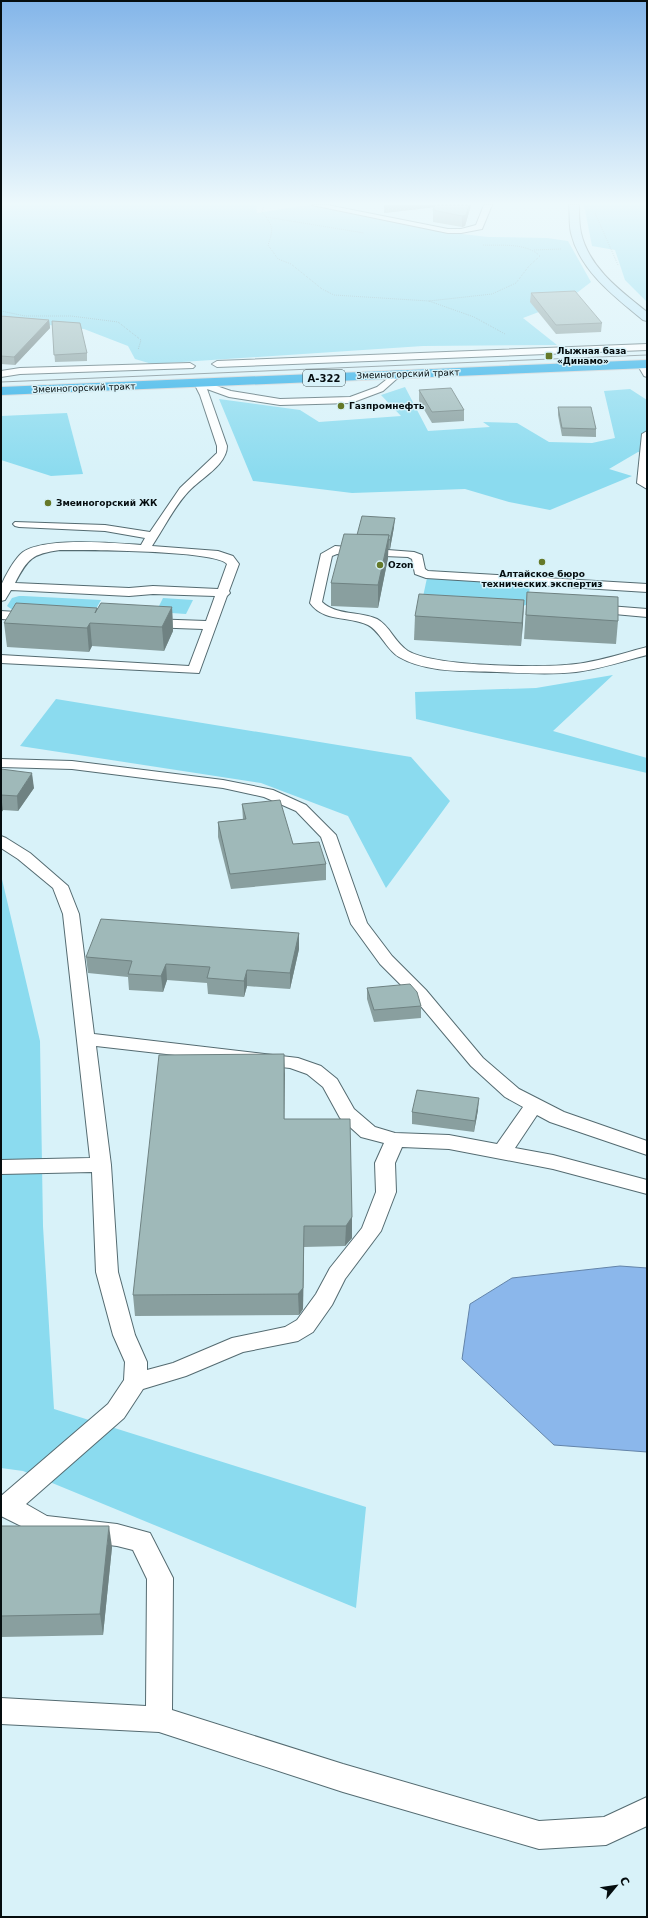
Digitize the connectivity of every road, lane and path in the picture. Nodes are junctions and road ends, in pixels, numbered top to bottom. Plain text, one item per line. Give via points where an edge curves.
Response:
1 (333, 295) edge
2 (487, 295) edge
3 (620, 295) edge
4 (429, 301) junction
5 (1, 311) edge
6 (647, 318) edge
7 (647, 347) edge
8 (537, 352) junction
9 (217, 364) dead end
10 (190, 366) dead end
11 (646, 367) edge
12 (132, 368) junction
13 (59, 371) junction
14 (1, 374) edge
15 (396, 375) junction
16 (199, 383) junction
17 (59, 389) junction
18 (1, 391) edge
19 (647, 434) edge
20 (647, 486) edge
21 (19, 524) dead end
22 (152, 536) junction
23 (144, 549) junction
24 (613, 586) junction
25 (647, 588) edge
26 (4, 591) edge
27 (224, 593) junction
28 (581, 608) edge
29 (612, 610) junction
30 (647, 613) edge
31 (1, 616) edge
32 (47, 618) edge
33 (140, 622) edge
34 (210, 626) junction
35 (647, 651) edge
36 (1, 659) edge
37 (1, 763) edge
38 (1, 841) edge
39 (86, 1039) junction
40 (534, 1105) junction
41 (395, 1140) junction
42 (647, 1148) edge
43 (502, 1152) junction
44 (100, 1165) junction
45 (1, 1167) edge
46 (647, 1187) edge
47 (135, 1382) junction
48 (4, 1506) edge
49 (1, 1711) edge
50 (160, 1719) junction
51 (647, 1811) edge

1 - 4 path
2 - 4 path
3 - 6 street
4 - 8 path via 474,317
5 - 12 path via 25,316 71,316 118,322 141,340
7 - 8 lane
8 - 9 lane
10 - 12 lane
11 - 15 highway, Змеиногорский тракт / А-322
12 - 13 lane
13 - 14 lane via 20,371
13 - 17 lane
15 - 16 highway, Змеиногорский тракт / А-322
15 - 16 lane via 380,389 351,400 280,402 229,394
16 - 17 highway, Змеиногорский тракт / А-322
16 - 22 lane via 222,453 184,490
17 - 18 highway, Змеиногорский тракт / А-322
19 - 20 lane via 642,483
21 - 22 lane via 105,528
22 - 23 lane
23 - 26 lane via 98,545 35,551 27,555
23 - 27 lane via 218,555 229,559 233,564
24 - 25 lane
24 - 29 lane
24 - 35 lane via 426,574 419,571 418,557 410,554 335,550 327,554 316,603 332,613 371,621 379,626 389,641 404,654 442,666 542,670 577,668
26 - 27 lane via 153,590
27 - 34 lane
28 - 29 lane
29 - 30 lane
31 - 32 lane
33 - 34 lane
34 - 36 lane via 194,670
37 - 40 lane via 72,765 223,784 268,793 301,808 328,835 359,924 386,960 420,994 477,1062 512,1092
38 - 39 lane via 24,856 60,886 71,914
39 - 41 lane via 292,1062 314,1070 330,1083 347,1113 368,1132
39 - 44 lane
40 - 42 lane via 557,1117
40 - 43 lane
41 - 43 lane via 449,1142
41 - 47 lane via 385,1163 386,1192 371,1231 336,1274 324,1299 305,1326 290,1335 240,1344 178,1370
43 - 46 lane via 553,1162
44 - 45 lane
44 - 47 lane via 107,1272 124,1334 136,1362
47 - 48 lane via 116,1411
48 - 50 lane via 43,1526 117,1535 141,1541 160,1578
49 - 50 lane
50 - 51 lane via 343,1778 539,1835 606,1831

